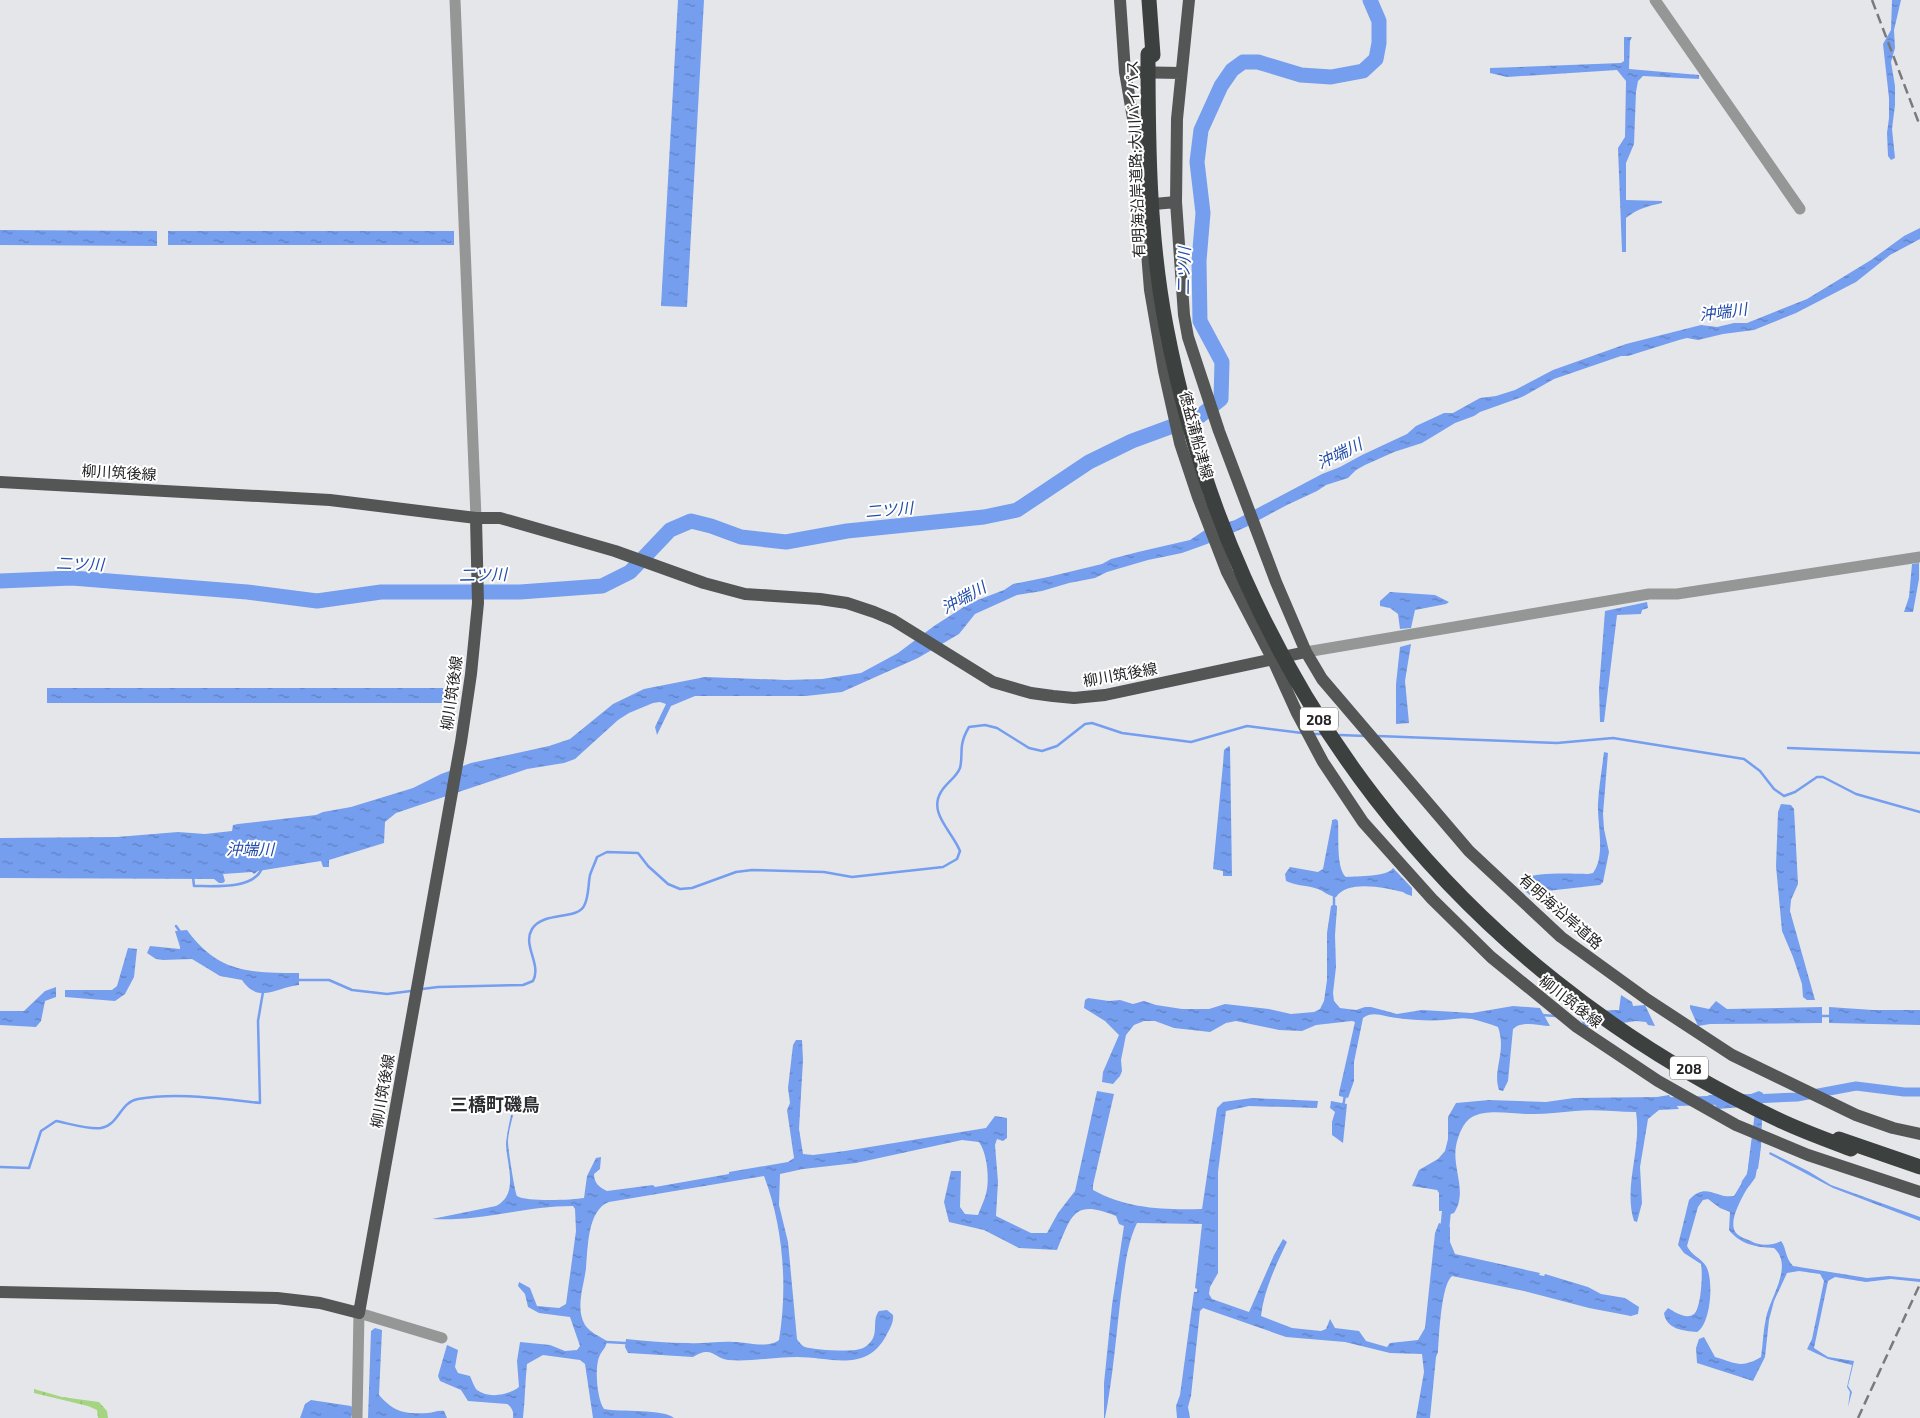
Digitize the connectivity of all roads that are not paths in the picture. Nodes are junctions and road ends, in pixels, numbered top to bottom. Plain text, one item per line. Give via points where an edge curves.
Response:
1 (455, 0) edge
2 (1120, 0) edge
3 (1151, 0) edge
4 (1189, 0) edge
5 (1655, 0) edge
6 (1150, 55) junction
7 (1125, 72) junction
8 (1181, 73) junction
9 (1176, 202) junction
10 (1143, 204) junction
11 (1800, 209) dead end
12 (0, 482) edge
13 (476, 518) junction
14 (1920, 558) edge
15 (1306, 652) junction
16 (1273, 660) junction
17 (1781, 1121) junction
18 (1920, 1134) edge
19 (1852, 1144) junction
20 (1920, 1160) edge
21 (1920, 1166) edge
22 (1920, 1172) edge
23 (1920, 1175) edge
24 (1920, 1192) edge
25 (0, 1292) edge
26 (359, 1313) junction
27 (442, 1338) dead end
28 (357, 1418) edge

1 - 13 street
2 - 7 main road, 徳益蒲船津線
3 - 6 highway, 有明海沿岸道路;大川バイパス / 208
4 - 8 main road, 徳益蒲船津線
5 - 11 street
6 - 17 highway, 有明海沿岸道路;大川バイパス / 208, bridge via 1148,126 1152,211 1157,269 1174,369 1215,506 1270,633 1299,687 1376,802 1414,847 1477,913 1538,969 1650,1050
6 - 19 highway, 有明海沿岸道路;大川バイパス / 208, bridge via 1156,211 1179,369 1199,441 1247,574 1302,684 1375,792 1418,844 1480,910 1541,965 1612,1019 1728,1090
7 - 8 main road
7 - 10 main road, 徳益蒲船津線 via 1139,153
8 - 9 main road, 徳益蒲船津線
9 - 10 main road
9 - 15 main road, 徳益蒲船津線 via 1188,337 1219,431
10 - 16 main road, 徳益蒲船津線 via 1150,290 1180,443 1224,565
12 - 13 main road, 柳川筑後線 via 330,500
13 - 16 main road, 柳川筑後線 via 500,518 615,551 745,594 820,599 874,612 893,620 983,677 1031,692 1074,698 1105,695
13 - 26 main road, 柳川筑後線 via 478,603 471,674
14 - 15 street via 1677,594 1649,594
15 - 16 main road, 柳川筑後線
15 - 18 main road, 有明海沿岸道路 via 1322,679 1349,712 1469,851 1561,937 1626,985 1732,1055 1856,1115
16 - 24 main road, 柳川筑後線 via 1323,762 1363,822 1432,899 1491,957 1577,1027 1658,1081 1736,1125 1808,1155
17 - 22 highway, 有明海沿岸道路;大川バイパス / 208, bridge
17 - 23 highway, bridge via 1838,1148
19 - 20 highway
19 - 21 highway, 有明海沿岸道路;大川バイパス / 208
25 - 26 main road via 270,1298 320,1303
26 - 27 street
26 - 28 street

